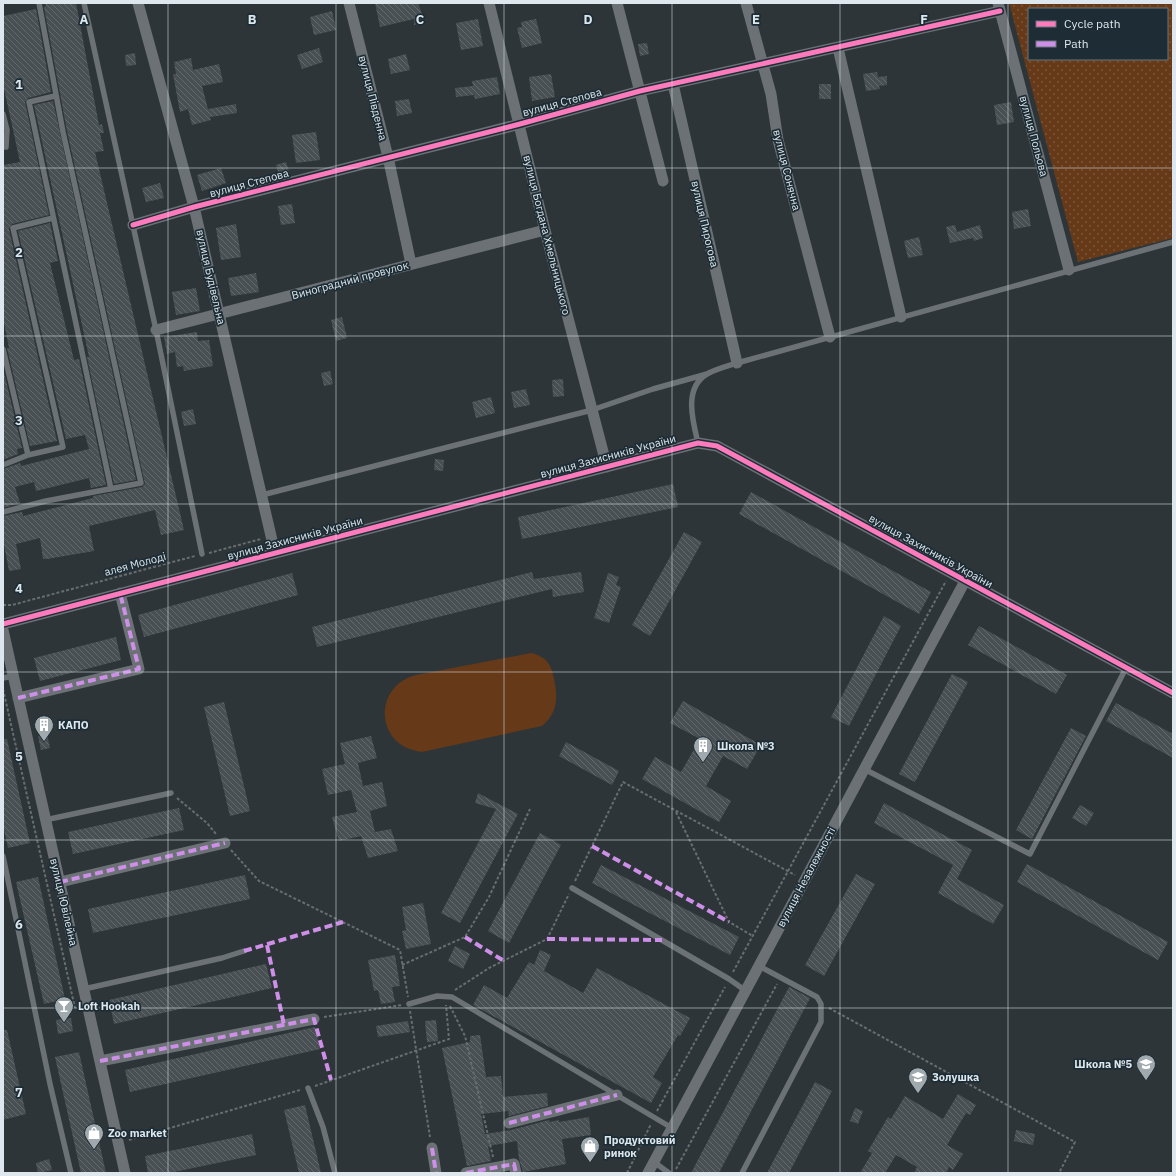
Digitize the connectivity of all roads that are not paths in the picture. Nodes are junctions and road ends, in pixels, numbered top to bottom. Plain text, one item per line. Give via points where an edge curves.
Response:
1 (39, 3) edge
2 (84, 3) edge
3 (138, 3) edge
4 (349, 3) edge
5 (489, 3) edge
6 (617, 3) edge
7 (746, 3) edge
8 (999, 7) edge
9 (838, 48) junction
10 (762, 64) junction
11 (673, 84) junction
12 (640, 91) junction
13 (56, 96) junction
14 (3, 114) edge
15 (520, 124) junction
16 (3, 147) edge
17 (388, 157) junction
18 (663, 181) dead end
19 (194, 207) junction
20 (53, 218) junction
21 (133, 226) junction
22 (545, 230) junction
23 (1173, 242) edge
24 (411, 264) junction
25 (1069, 270) junction
26 (219, 314) junction
27 (901, 317) junction
28 (156, 330) junction
29 (830, 337) junction
30 (3, 349) edge
31 (737, 363) junction
32 (707, 374) junction
33 (592, 410) junction
34 (698, 444) junction
35 (28, 455) junction
36 (3, 465) edge
37 (608, 467) junction
38 (111, 489) junction
39 (262, 495) junction
40 (3, 512) edge
41 (275, 553) junction
42 (202, 554) road end
43 (965, 581) junction
44 (120, 593) junction
45 (3, 624) edge
46 (3, 630) edge
47 (1126, 668) junction
48 (8, 677) edge
49 (1173, 693) edge
50 (18, 698) junction
51 (863, 769) junction
52 (171, 793) road end
53 (44, 820) junction
54 (225, 843) road end
55 (3, 856) edge
56 (60, 882) junction
57 (572, 888) road end
58 (244, 951) dead end
59 (759, 966) junction
60 (84, 989) junction
61 (746, 991) junction
62 (409, 1004) road end
63 (314, 1019) road end
64 (100, 1061) junction
65 (308, 1088) dead end
66 (617, 1095) junction
67 (509, 1123) dead end
68 (672, 1128) junction
69 (432, 1148) road end
70 (654, 1162) junction
71 (71, 1173) edge
72 (125, 1173) edge
73 (335, 1173) edge
74 (436, 1173) edge
75 (466, 1173) edge
76 (516, 1173) edge
77 (648, 1173) edge
78 (669, 1173) edge
79 (742, 1173) edge

1 - 13 lane
2 - 21 lane
3 - 19 street, вулиця Будівельна
4 - 17 street, вулиця Південна
5 - 15 street, вулиця Богдана Хмельницького
6 - 12 street
7 - 10 street, вулиця Сонячна
8 - 9 street, вулиця Степова
8 - 25 street, вулиця Польова
9 - 10 street, вулиця Степова
9 - 27 street
10 - 11 street, вулиця Степова
10 - 29 street, вулиця Сонячна via 771,94 778,140
11 - 12 street, вулиця Степова
11 - 31 street, вулиця Пирогова
12 - 15 street, вулиця Степова
12 - 18 street
13 - 20 lane via 29,102
13 - 38 lane via 140,483
14 - 16 lane via 8,130 6,146
15 - 17 street, вулиця Степова
15 - 22 street, вулиця Богдана Хмельницького
17 - 19 street, вулиця Степова
17 - 24 street, вулиця Південна
19 - 21 street, вулиця Степова
19 - 26 street, вулиця Будівельна
20 - 35 lane via 13,228 63,446
20 - 38 lane
21 - 28 lane
22 - 24 street, Виноградний провулок
22 - 33 street, вулиця Богдана Хмельницького
23 - 25 lane
24 - 26 street, Виноградний провулок
25 - 27 lane
26 - 28 street, Виноградний провулок
26 - 39 street, вулиця Будівельна
27 - 29 lane
28 - 42 lane
29 - 31 lane
30 - 35 lane
31 - 32 lane
32 - 33 lane
32 - 34 lane via 695,387 690,409
33 - 37 street, вулиця Богдана Хмельницького
33 - 39 lane
34 - 37 street, вулиця Захисників України
34 - 43 street, вулиця Захисників України via 717,446
35 - 36 lane
37 - 41 street, вулиця Захисників України
38 - 40 lane
39 - 41 street, вулиця Будівельна
41 - 44 street, вулиця Захисників України
43 - 47 street, вулиця Захисників України
43 - 51 street, вулиця Незалежності
44 - 45 street, вулиця Захисників України
44 - 50 street via 138,669
46 - 48 street, вулиця Ювілейна
47 - 49 street, вулиця Захисників України
47 - 51 lane via 1030,854
48 - 50 street, вулиця Ювілейна
50 - 53 street, вулиця Ювілейна
51 - 59 street, вулиця Незалежності
52 - 53 lane
53 - 56 street, вулиця Ювілейна
54 - 56 street
55 - 71 lane
56 - 60 street, вулиця Ювілейна
57 - 61 lane
58 - 60 lane
59 - 61 street, вулиця Незалежності
59 - 79 lane via 817,997 821,1004 821,1022
60 - 64 street, вулиця Ювілейна
61 - 68 street, вулиця Незалежності
62 - 66 lane via 437,996 457,1000
63 - 64 street
64 - 72 street, вулиця Ювілейна
65 - 73 lane via 323,1127
66 - 67 street
66 - 68 lane
68 - 70 street, вулиця Незалежності
69 - 74 street
70 - 77 street, вулиця Незалежності
70 - 78 lane
75 - 76 street via 514,1164

